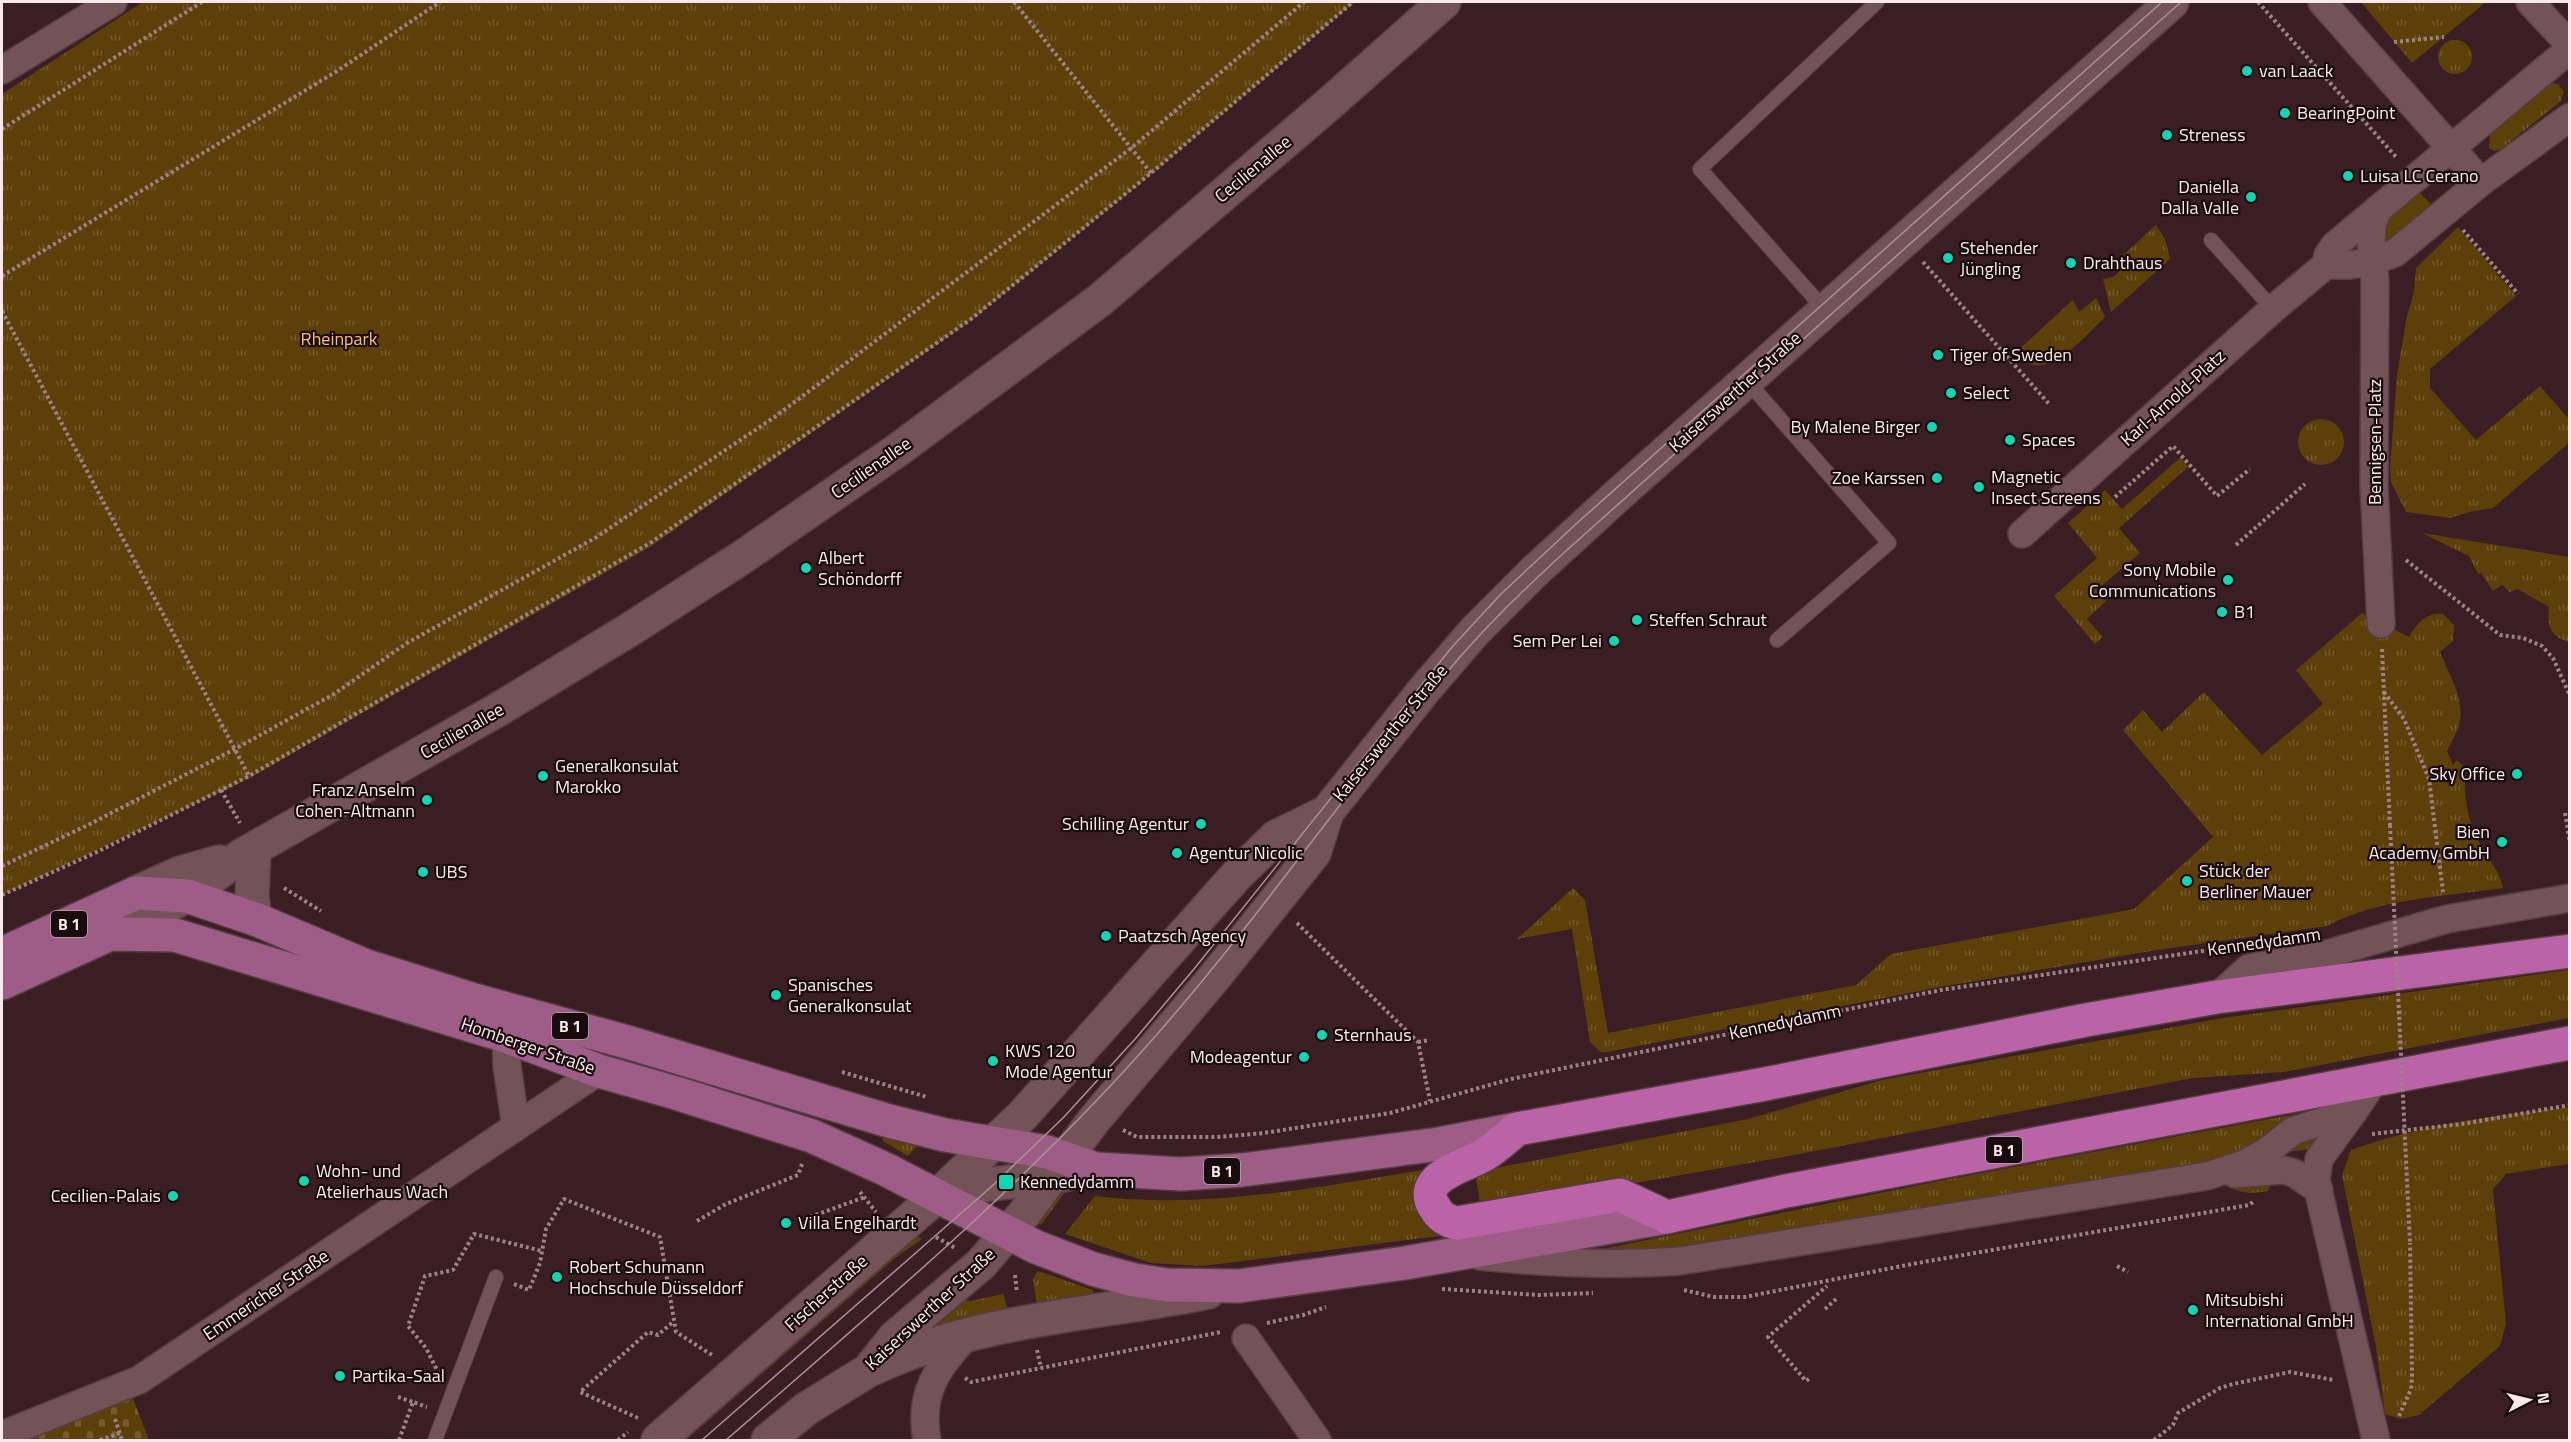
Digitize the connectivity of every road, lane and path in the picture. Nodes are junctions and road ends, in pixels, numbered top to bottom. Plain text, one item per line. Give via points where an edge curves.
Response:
1 (113, 2) edge
2 (202, 2) edge
3 (440, 2) edge
4 (1014, 2) edge
5 (1304, 2) edge
6 (1353, 2) edge
7 (1444, 2) edge
8 (1877, 2) edge
9 (2172, 2) edge
10 (2258, 2) edge
11 (2322, 2) edge
12 (2530, 2) edge
13 (2444, 37) dead end
14 (2570, 47) edge
15 (2374, 62) junction
16 (2, 70) edge
17 (2570, 117) edge
18 (2, 129) edge
19 (2452, 148) junction
20 (1130, 149) junction
21 (1151, 173) junction
22 (2415, 179) junction
23 (2481, 182) junction
24 (2378, 209) junction
25 (2446, 210) junction
26 (2211, 240) dead end
27 (1904, 241) junction
28 (2373, 261) junction
29 (2325, 265) junction
30 (2, 276) edge
31 (2518, 294) dead end
32 (2273, 309) junction
33 (2, 311) edge
34 (1826, 311) junction
35 (1747, 381) junction
36 (2050, 405) dead end
37 (2250, 469) dead end
38 (2305, 484) dead end
39 (2115, 497) dead end
40 (2375, 531) junction
41 (2022, 534) dead end
42 (2236, 545) dead end
43 (2381, 624) joint
44 (1777, 640) dead end
45 (2385, 692) junction
46 (2570, 696) edge
47 (235, 749) junction
48 (249, 776) junction
49 (221, 790) junction
50 (1327, 812) junction
51 (2565, 813) dead end
52 (2570, 843) edge
53 (245, 844) junction
54 (2, 866) edge
55 (1282, 892) junction
56 (136, 893) junction
57 (2, 895) edge
58 (187, 896) junction
59 (2570, 898) edge
60 (2444, 900) dead end
61 (2395, 912) dead end
62 (2384, 914) dead end
63 (255, 919) junction
64 (110, 934) junction
65 (2240, 946) dead end
66 (2570, 951) edge
67 (2, 954) edge
68 (2, 984) edge
69 (2217, 997) junction
70 (506, 1036) junction
71 (1430, 1040) dead end
72 (1418, 1042) junction
73 (2570, 1043) edge
74 (599, 1071) junction
75 (2374, 1081) junction
76 (1430, 1101) junction
77 (2354, 1111) junction
78 (516, 1127) junction
79 (1517, 1129) junction
80 (1123, 1130) dead end
81 (992, 1143) junction
82 (803, 1160) dead end
83 (1059, 1168) junction
84 (2207, 1176) junction
85 (2319, 1190) junction
86 (865, 1197) dead end
87 (936, 1197) junction
88 (810, 1217) dead end
89 (1667, 1217) junction
90 (697, 1221) dead end
91 (930, 1233) dead end
92 (1007, 1234) junction
93 (954, 1247) dead end
94 (542, 1251) junction
95 (1461, 1254) junction
96 (2117, 1266) dead end
97 (1018, 1271) dead end
98 (2128, 1272) dead end
99 (496, 1277) joint
100 (684, 1283) dead end
101 (1239, 1286) junction
102 (1827, 1286) dead end
103 (670, 1292) junction
104 (1017, 1297) dead end
105 (1836, 1299) dead end
106 (1329, 1306) dead end
107 (1825, 1309) dead end
108 (674, 1321) junction
109 (1242, 1332) junction
110 (970, 1333) junction
111 (715, 1356) dead end
112 (869, 1370) junction
113 (957, 1374) dead end
114 (1809, 1379) dead end
115 (2365, 1385) junction
116 (454, 1388) junction
117 (398, 1397) dead end
118 (413, 1402) junction
119 (445, 1413) junction
120 (115, 1421) dead end
121 (650, 1430) edge
122 (2385, 1432) edge
123 (120, 1433) junction
124 (2, 1436) edge
125 (100, 1440) edge
126 (122, 1440) edge
127 (399, 1440) edge
128 (435, 1440) edge
129 (768, 1440) edge
130 (927, 1440) edge
131 (1317, 1440) edge
132 (2154, 1440) edge

1 - 16 street
2 - 18 path
3 - 30 path via 337,71
4 - 20 path
5 - 20 path
6 - 21 path
7 - 53 street, Cecilienallee via 1100,300 899,449 741,558 500,709
8 - 34 lane via 1700,169
9 - 27 street, Kaiserswerther Straße
10 - 22 path
11 - 15 street
12 - 14 street
13 - 15 path via 2395,42
14 - 19 street, Karl-Arnold-Platz
15 - 19 street
17 - 23 street
19 - 22 street, Karl-Arnold-Platz
19 - 23 street
20 - 21 path
20 - 47 path via 776,416 595,538 407,643 334,694
21 - 48 path via 972,319 650,543
22 - 24 street, Karl-Arnold-Platz
23 - 25 street
24 - 28 street via 2370,241
24 - 29 street, Karl-Arnold-Platz via 2335,245
25 - 28 street via 2394,253
25 - 31 path
26 - 32 lane
27 - 34 street, Kaiserswerther Straße
27 - 36 path
28 - 29 street
28 - 40 street, Bennigsen-Platz
29 - 32 street, Karl-Arnold-Platz
32 - 41 street, Karl-Arnold-Platz
33 - 47 path
34 - 35 street, Kaiserswerther Straße
35 - 44 lane via 1889,543
35 - 50 street, Kaiserswerther Straße via 1568,541 1475,631
37 - 39 path via 2217,496 2174,446
38 - 42 path
40 - 43 street, Bennigsen-Platz
40 - 46 path via 2412,566 2500,635 2542,646 2553,658
43 - 45 path
45 - 60 path via 2404,720 2429,779
45 - 122 path, bridge via 2410,1243 2412,1376 2411,1389
47 - 48 path
47 - 54 path
48 - 49 path
49 - 53 path
49 - 57 path
50 - 55 street, Kaiserswerther Straße via 1314,853
50 - 81 street, Kaiserswerther Straße via 1276,837 1236,876 1047,1089
51 - 52 path
53 - 56 street, Cecilienallee
53 - 58 street, Cecilienallee
53 - 63 street
55 - 72 path via 1293,920
55 - 83 street, Kaiserswerther Straße
56 - 58 main road, B 1
56 - 67 main road, Cecilienallee / B 1
58 - 63 main road, B 1
58 - 64 street, Cecilienallee
59 - 69 street, Kennedydamm via 2447,919 2324,955 2249,968
61 - 62 path
63 - 81 main road, Homberger Straße / B 1 via 366,966 474,1000 889,1121
64 - 68 main road, Cecilienallee / B 1
64 - 70 main road, Homberger Straße / B 1 via 175,935
65 - 76 path, Kennedydamm via 1941,990 1510,1079
66 - 69 highway, B 1
69 - 79 highway, B 1
70 - 74 main road, Homberger Straße / B 1
70 - 78 street
71 - 72 path
72 - 76 path
73 - 75 highway, B 1
74 - 78 street, Emmericher Straße
74 - 87 main road, Homberger Straße / B 1 via 812,1136 878,1165
75 - 77 street
75 - 89 highway, B 1 via 1786,1191
76 - 80 path, Kennedydamm via 1390,1113 1216,1137 1137,1137
77 - 84 street via 2293,1131 2244,1164
77 - 85 street via 2319,1160
78 - 124 street, Emmericher Straße via 139,1380
79 - 83 main road, B 1 via 1439,1144 1242,1170 1181,1174
79 - 89 highway via 1484,1155 1437,1179 1431,1199 1440,1216 1448,1222 1466,1222 1620,1195
81 - 83 main road, B 1
81 - 87 street, Fischerstraße
82 - 90 path via 798,1175 726,1204
83 - 87 street
83 - 92 street, Kaiserswerther Straße
84 - 85 street via 2283,1170
84 - 95 street via 1680,1261 1601,1265
85 - 115 street
86 - 88 path
87 - 92 main road, B 1
87 - 121 street, Fischerstraße
89 - 95 main road, B 1
91 - 93 path
92 - 101 main road, B 1 via 1065,1259 1134,1280 1167,1285
92 - 112 street, Kaiserswerther Straße via 981,1264 895,1337
94 - 99 path via 529,1290
94 - 103 path via 546,1229 564,1199 660,1237
94 - 116 path via 474,1234 453,1270 425,1276 408,1326 426,1348 443,1382
95 - 101 main road, B 1
96 - 98 path
97 - 104 path, Kaiserswerther Straße via 1014,1277
99 - 116 lane
100 - 103 path
101 - 110 street, B 1
102 - 114 path via 1768,1337 1806,1381
103 - 108 path
105 - 107 path
106 - 109 path
108 - 111 path via 676,1332
108 - 121 path via 658,1335 648,1332 580,1392
109 - 113 path via 971,1382
109 - 131 street
110 - 112 street, B 1 via 922,1347
110 - 130 street via 928,1392 924,1408
112 - 129 street, Kaiserswerther Straße via 806,1408
115 - 122 street
115 - 132 path via 2290,1372 2233,1384 2178,1413 2174,1425
116 - 119 lane
117 - 118 path
118 - 119 path
118 - 127 path
119 - 128 lane
120 - 123 path
123 - 125 path
123 - 126 path

